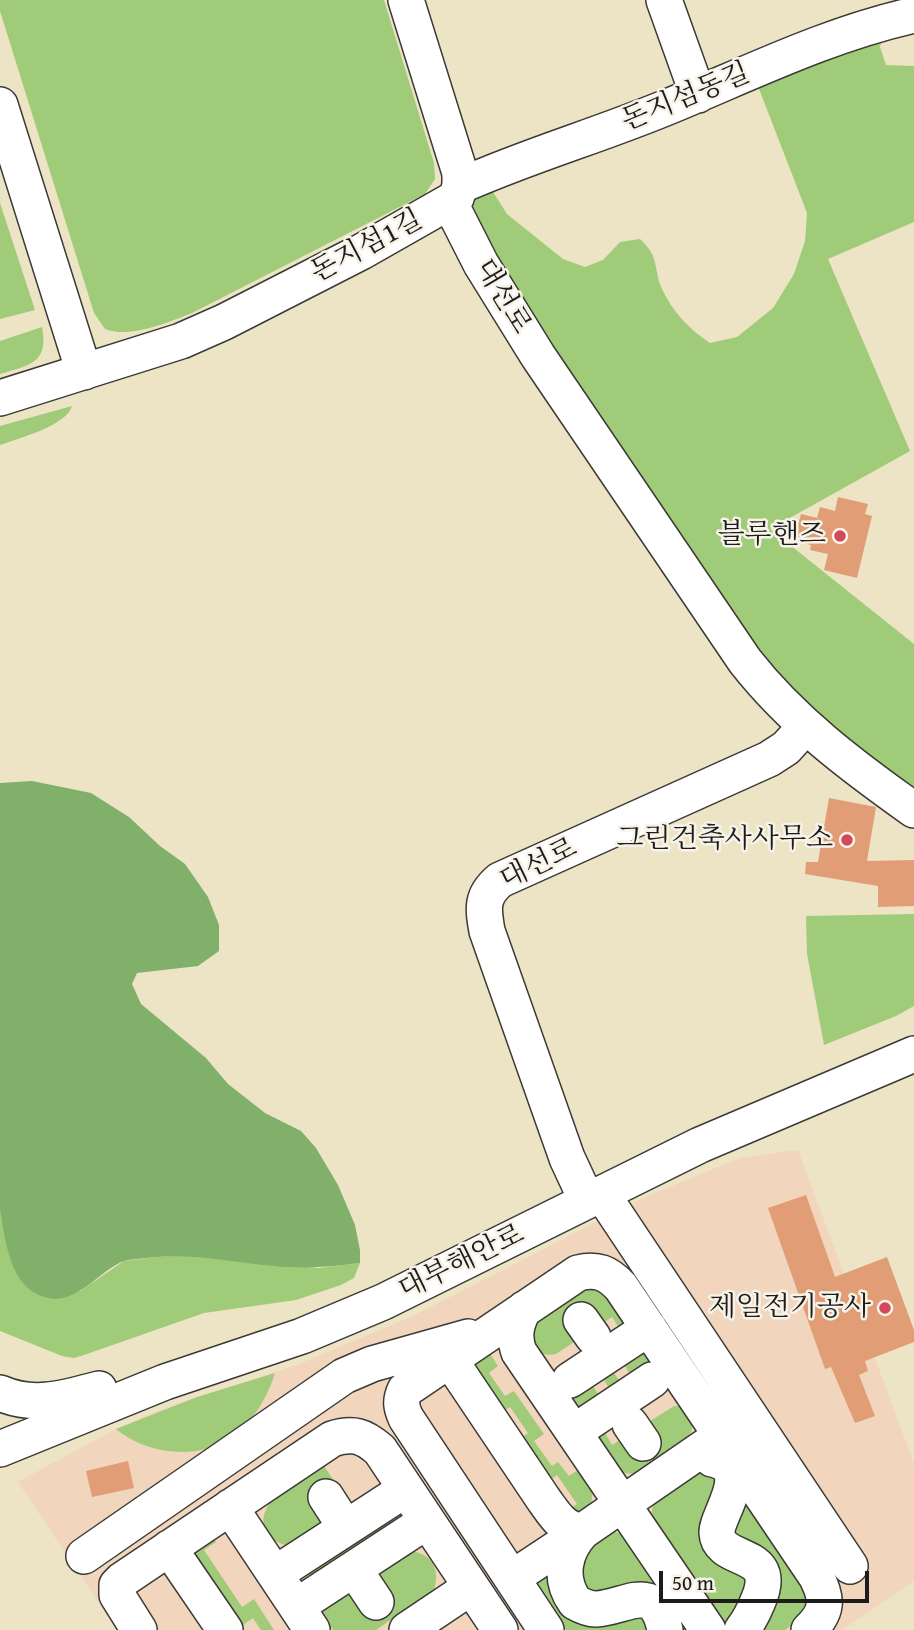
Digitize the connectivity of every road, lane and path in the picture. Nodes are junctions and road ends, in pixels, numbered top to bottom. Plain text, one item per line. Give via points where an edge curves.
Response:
1 (406, 0) edge
2 (664, 0) edge
3 (914, 15) edge
4 (698, 95) junction
5 (0, 104) edge
6 (455, 195) junction
7 (84, 372) junction
8 (0, 398) edge
9 (806, 726) junction
10 (914, 810) edge
11 (914, 1037) edge
12 (914, 1054) edge
13 (914, 1073) edge
14 (751, 1122) junction
15 (700, 1145) junction
16 (594, 1197) junction
17 (627, 1231) junction
18 (587, 1271) junction
19 (524, 1309) junction
20 (649, 1328) junction
21 (489, 1333) junction
22 (302, 1336) junction
23 (450, 1360) junction
24 (360, 1369) junction
25 (536, 1376) junction
26 (612, 1381) junction
27 (687, 1385) junction
28 (0, 1393) edge
29 (302, 1406) junction
30 (406, 1418) junction
31 (574, 1432) junction
32 (721, 1436) junction
33 (332, 1439) junction
34 (0, 1449) edge
35 (687, 1460) junction
36 (406, 1489) junction
37 (326, 1497) dead end
38 (623, 1503) junction
39 (230, 1507) junction
40 (427, 1521) junction
41 (346, 1528) junction
42 (583, 1531) junction
43 (169, 1548) junction
44 (84, 1556) dead end
45 (850, 1566) dead end
46 (354, 1569) junction
47 (275, 1574) junction
48 (512, 1578) junction
49 (471, 1587) junction
50 (376, 1602) dead end
51 (304, 1618) edge
52 (139, 1630) edge
53 (225, 1630) edge
54 (407, 1630) edge
55 (500, 1630) edge
56 (546, 1630) edge
57 (665, 1630) edge
58 (708, 1630) edge
59 (742, 1630) edge
60 (809, 1630) edge

1 - 6 street via 460,173
2 - 4 street
3 - 4 street, 돈지섬동길 via 879,23
4 - 6 street, 돈지섬동길 via 544,152
5 - 7 street
6 - 7 street, 돈지섬1길 via 224,322
6 - 9 street, 대선로 via 475,254 498,293 745,661
7 - 8 street, 돈지섬1길
9 - 10 street, 대선로
9 - 16 street, 대선로 via 769,759 500,880 485,899 487,931 567,1158
11 - 15 street via 722,1121
12 - 14 street, 대부해안로
13 - 14 street via 792,1119
14 - 15 street, 대부해안로
15 - 16 street, 대부해안로
16 - 17 street, 대선로
16 - 22 street, 대부해안로 via 383,1302
17 - 18 street via 596,1253
17 - 45 street, 대선로
18 - 19 street
18 - 20 street via 605,1272 613,1278
19 - 21 street
19 - 25 street via 516,1343
20 - 26 street
20 - 27 street
21 - 23 street
21 - 24 street
22 - 28 street via 228,1346 57,1400 23,1401
22 - 34 street, 대부해안로 via 164,1382
23 - 30 street via 405,1390 401,1399
23 - 42 street via 560,1521
24 - 29 street
24 - 30 street via 380,1381
25 - 26 street
25 - 31 street
26 - 27 street
26 - 31 street
27 - 32 street
29 - 33 street
29 - 44 street
30 - 48 street
31 - 38 street
32 - 35 street
32 - 60 street via 822,1587 825,1608
33 - 36 street via 357,1434 368,1440
33 - 39 street
35 - 38 street
35 - 59 street via 717,1460 732,1478 717,1537 763,1575 762,1592
36 - 40 street
36 - 41 street
37 - 41 street
38 - 42 street
38 - 58 street
39 - 43 street
39 - 47 street
40 - 46 street
40 - 49 street
41 - 47 street
42 - 48 street
42 - 57 street via 565,1564 565,1584 575,1602 593,1609 644,1601 660,1611
43 - 52 street via 117,1585 117,1595
43 - 53 street
46 - 50 street
46 - 51 street
47 - 51 street
48 - 56 street
49 - 54 street
49 - 55 street

